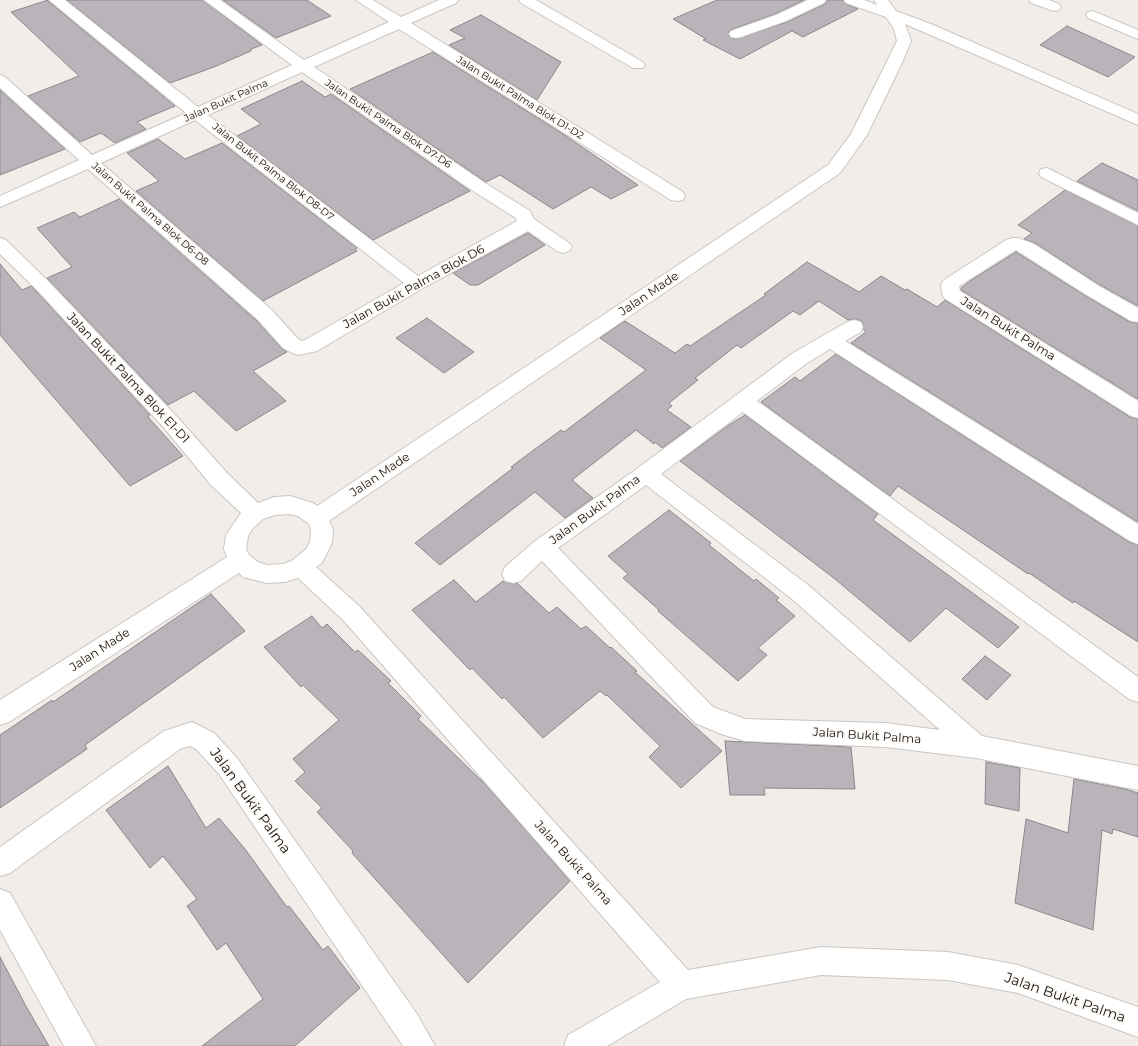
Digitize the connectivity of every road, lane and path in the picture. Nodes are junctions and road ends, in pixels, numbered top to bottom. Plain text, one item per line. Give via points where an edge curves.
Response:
1 (56, 0) edge
2 (211, 0) edge
3 (363, 0) edge
4 (451, 0) edge
5 (526, 0) edge
6 (819, 0) edge
7 (851, 0) edge
8 (1036, 0) edge
9 (884, 5) edge
10 (1054, 7) dead end
11 (932, 14) dead end
12 (1093, 15) dead end
13 (400, 23) junction
14 (736, 34) dead end
15 (1138, 35) edge
16 (638, 65) dead end
17 (304, 67) junction
18 (1080, 79) dead end
19 (0, 80) edge
20 (1138, 105) edge
21 (198, 114) junction
22 (1138, 120) edge
23 (89, 161) junction
24 (1047, 173) dead end
25 (678, 196) dead end
26 (0, 202) edge
27 (1138, 220) edge
28 (526, 222) junction
29 (0, 244) edge
30 (564, 247) dead end
31 (417, 284) junction
32 (1138, 316) edge
33 (854, 327) dead end
34 (831, 341) junction
35 (299, 348) joint
36 (742, 401) junction
37 (1138, 411) edge
38 (646, 474) junction
39 (255, 513) junction
40 (316, 518) junction
41 (1138, 535) edge
42 (543, 547) junction
43 (240, 561) junction
44 (300, 567) junction
45 (513, 574) dead end
46 (1138, 691) edge
47 (0, 714) edge
48 (976, 746) junction
49 (1138, 778) edge
50 (0, 863) edge
51 (0, 903) edge
52 (682, 985) junction
53 (1138, 1022) edge
54 (81, 1046) edge
55 (420, 1046) edge
56 (579, 1046) edge

1 - 21 street, Jalan Bukit Palma Blok D8-D7
2 - 17 street, Jalan Bukit Palma Blok D7-D6
3 - 13 street, Jalan Bukit Palma Blok D1-D2
4 - 13 street, Jalan Bukit Palma
5 - 16 street
6 - 14 street via 781,18
7 - 9 street
8 - 10 street
9 - 11 street
9 - 22 street via 974,48
9 - 40 street, Jalan Made via 901,29 904,41 896,63 859,134 834,169
12 - 15 street
13 - 17 street, Jalan Bukit Palma
13 - 25 street, Jalan Bukit Palma Blok D1-D2
17 - 21 street, Jalan Bukit Palma
17 - 28 street, Jalan Bukit Palma Blok D7-D6 via 524,215
18 - 20 street
19 - 23 street, Jalan Bukit Palma Blok D6-D8
21 - 23 street, Jalan Bukit Palma
21 - 31 street, Jalan Bukit Palma Blok D8-D7
23 - 26 street, Jalan Bukit Palma
23 - 35 street, Jalan Bukit Palma Blok D6-D8 via 265,315 290,343
24 - 27 street
28 - 30 street, Jalan Bukit Palma Blok D7-D6
28 - 31 street, Jalan Bukit Palma Blok D6 via 522,227
29 - 39 street, Jalan Bukit Palma Blok E1-D1 via 43,286 172,424 219,479
31 - 35 street, Jalan Bukit Palma Blok D6 via 310,346
32 - 37 street, Jalan Bukit Palma via 1018,244 1012,244 950,284 951,294
33 - 34 street, Jalan Bukit Palma
34 - 36 street, Jalan Bukit Palma via 800,358
34 - 41 street
36 - 38 street, Jalan Bukit Palma
36 - 46 street
38 - 42 street, Jalan Bukit Palma
38 - 48 street, Jalan Bukit Palma via 800,592
39 - 40 street via 274,506 290,505 305,509
39 - 43 street via 244,522 237,535 235,549
40 - 44 street via 322,529 321,543 314,556
42 - 45 street, Jalan Bukit Palma
42 - 48 street, Jalan Bukit Palma via 704,715 745,730 885,735
43 - 44 street via 251,570 267,574 284,573
43 - 47 street, Jalan Made
44 - 52 street, Jalan Bukit Palma via 352,614
48 - 49 street, Jalan Bukit Palma
50 - 55 street, Jalan Bukit Palma via 173,739 192,734 205,740 228,766
51 - 54 street
52 - 53 street, Jalan Bukit Palma via 821,961 948,966 1018,979
52 - 56 street, Jalan Bukit Palma

